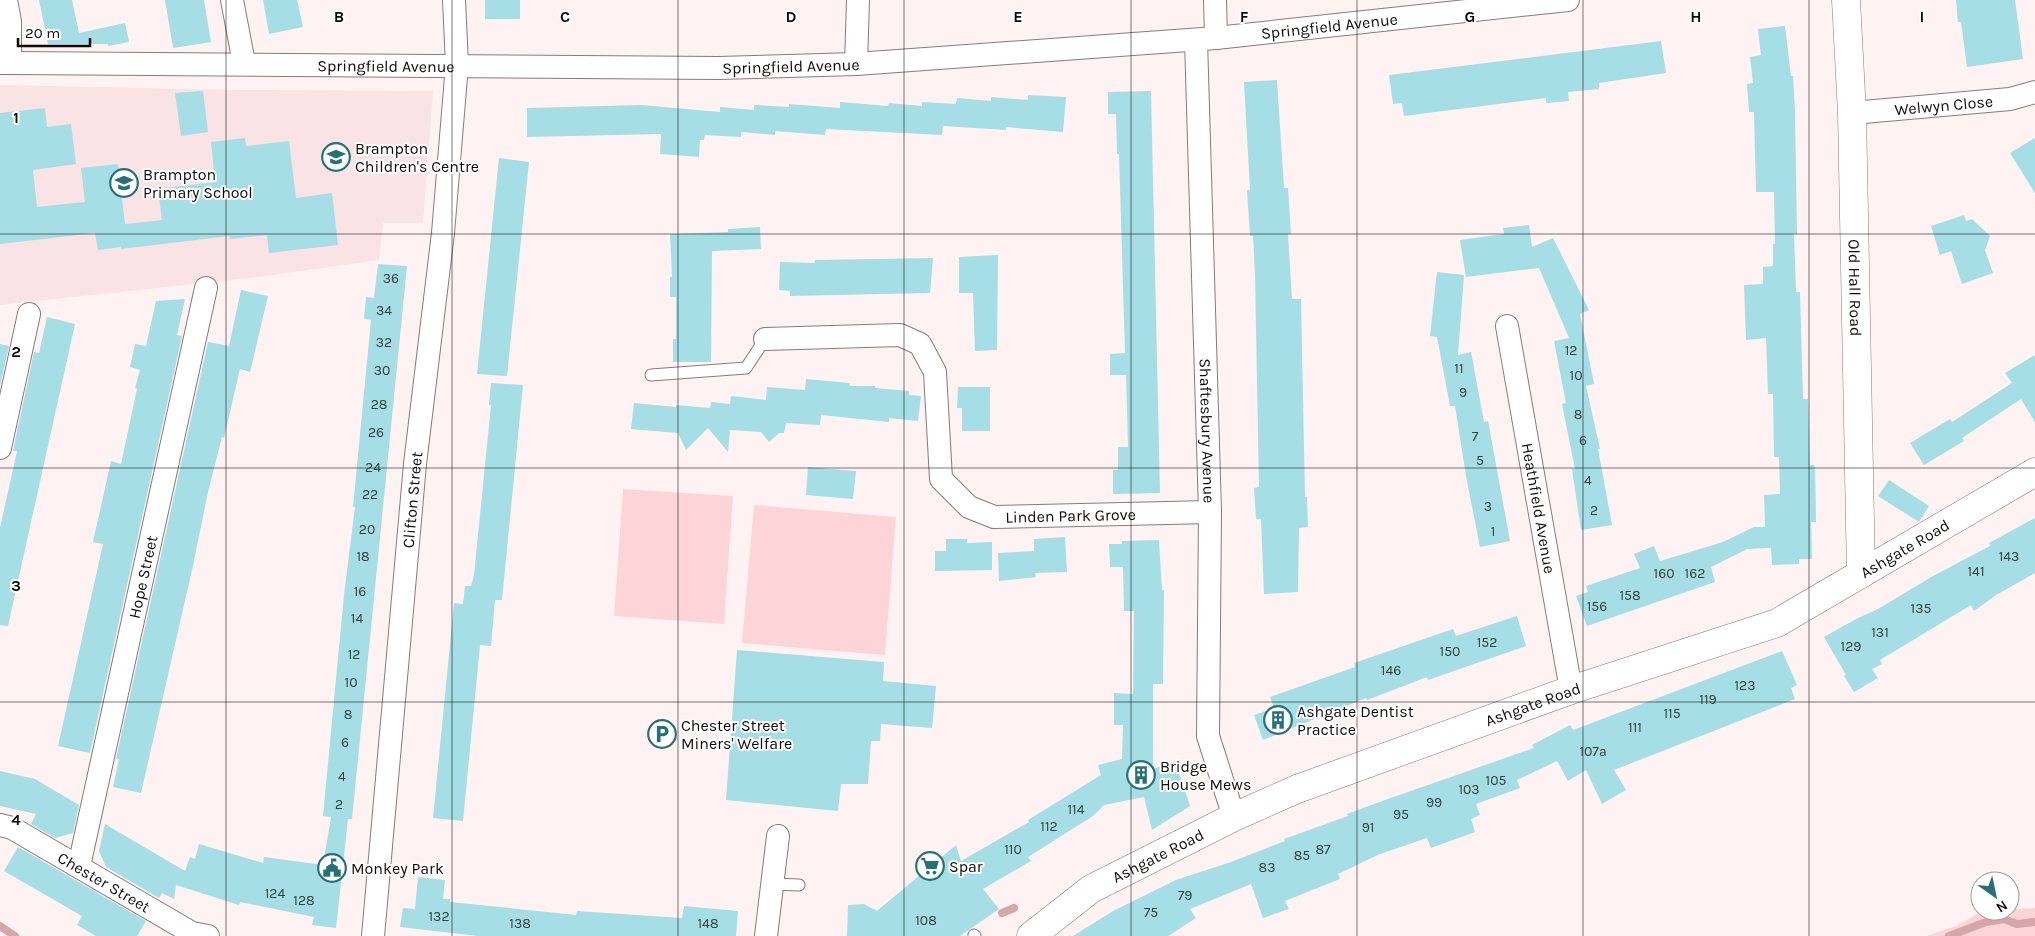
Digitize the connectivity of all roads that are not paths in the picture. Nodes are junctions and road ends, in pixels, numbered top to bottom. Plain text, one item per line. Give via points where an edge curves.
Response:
1 (6, 0) edge
2 (232, 0) edge
3 (454, 0) edge
4 (858, 0) edge
5 (1215, 0) edge
6 (1568, 0) edge
7 (1846, 0) edge
8 (1206, 39) junction
9 (5, 63) edge
10 (244, 64) junction
11 (856, 64) junction
12 (457, 65) junction
13 (2035, 92) edge
14 (1852, 113) junction
15 (206, 288) dead end
16 (29, 314) dead end
17 (1507, 326) dead end
18 (765, 339) joint
19 (651, 374) dead end
20 (0, 448) edge
21 (2035, 472) edge
22 (1210, 512) junction
23 (1861, 574) junction
24 (1571, 690) junction
25 (1234, 817) junction
26 (0, 825) edge
27 (778, 836) dead end
28 (79, 866) junction
29 (772, 884) junction
30 (799, 885) dead end
31 (208, 936) edge
32 (372, 936) edge
33 (766, 936) edge
34 (1032, 936) edge

1 - 9 street via 10,21
2 - 10 street
3 - 12 street, Clifton Street
4 - 11 street
5 - 8 street, Shaftesbury Avenue
6 - 8 street, Springfield Avenue
7 - 14 street, Old Hall Road
8 - 11 street, Springfield Avenue
8 - 22 street, Shaftesbury Avenue
9 - 10 street, Springfield Avenue
10 - 12 street, Springfield Avenue
11 - 12 street, Springfield Avenue via 718,68
12 - 32 street, Clifton Street via 443,233 414,474
13 - 14 street, Welwyn Close via 2010,99
14 - 23 street, Old Hall Road
15 - 28 street, Hope Street
16 - 20 street
17 - 24 street, Heathfield Avenue
18 - 19 lane via 746,368
18 - 22 street, Linden Park Grove via 900,335 920,344 935,372 941,479 969,507 994,517
21 - 23 street, Ashgate Road
22 - 25 street, Shaftesbury Avenue via 1208,736
23 - 24 street, Ashgate Road via 1777,623
24 - 25 street, Ashgate Road via 1297,790
25 - 34 street, Ashgate Road via 1091,889
26 - 28 street, Chester Street via 12,828
27 - 29 street
28 - 31 street, Chester Street via 192,933
29 - 30 lane
29 - 33 street

